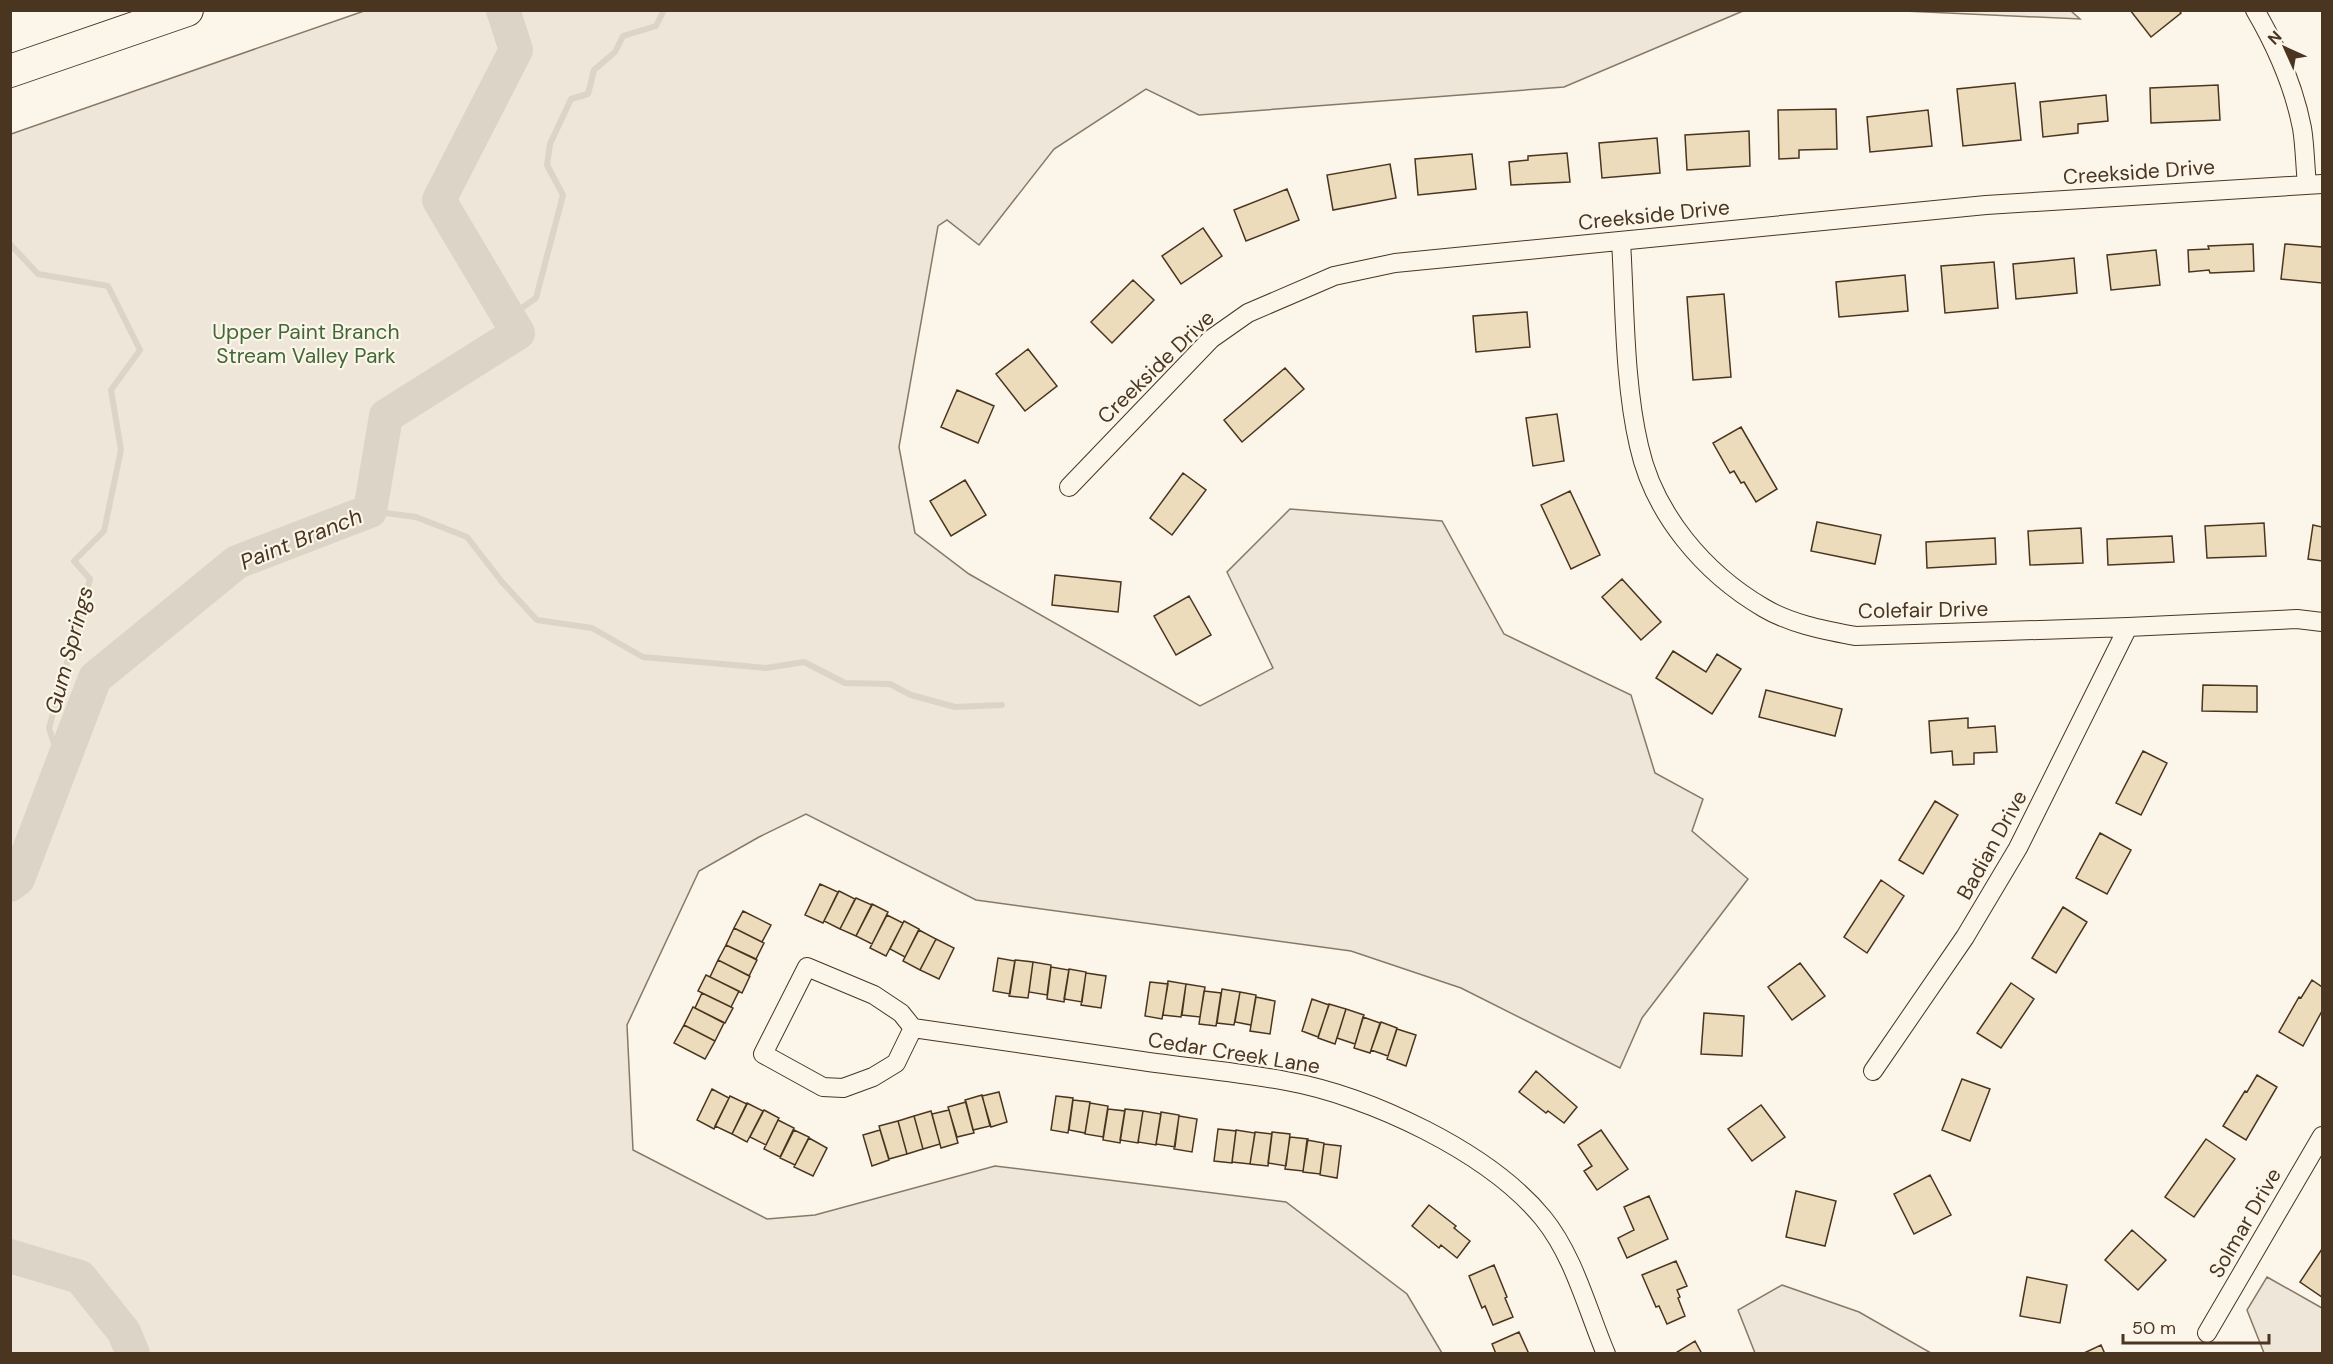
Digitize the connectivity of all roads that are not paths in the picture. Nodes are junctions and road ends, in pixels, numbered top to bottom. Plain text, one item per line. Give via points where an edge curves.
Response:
1 (187, 10) edge
2 (2255, 10) edge
3 (10, 71) edge
4 (2314, 184) edge
5 (1621, 241) junction
6 (1069, 487) dead end
7 (2322, 622) edge
8 (2128, 627) junction
9 (913, 1028) junction
10 (1873, 1071) dead end
11 (2322, 1136) edge
12 (2207, 1333) dead end
13 (1606, 1353) edge

1 - 3 highway
2 - 4 street via 2276,50 2302,128
4 - 5 street, Creekside Drive via 1986,205
5 - 6 street, Creekside Drive via 1395,263 1334,276 1248,312 1211,339
5 - 8 street, Colefair Drive via 1631,401 1639,447 1654,490 1674,526 1700,558 1731,585 1765,608 1811,627 1855,636
7 - 8 street, Colefair Drive via 2297,619
8 - 10 street, Badian Drive via 2019,848 1965,937
9 - 9 street via 896,1063 843,1088 823,1087 763,1054 807,967 874,995 901,1013
9 - 13 street, Cedar Creek Lane via 1288,1081 1389,1113 1442,1140 1521,1194 1563,1250
11 - 12 street, Solmar Drive

